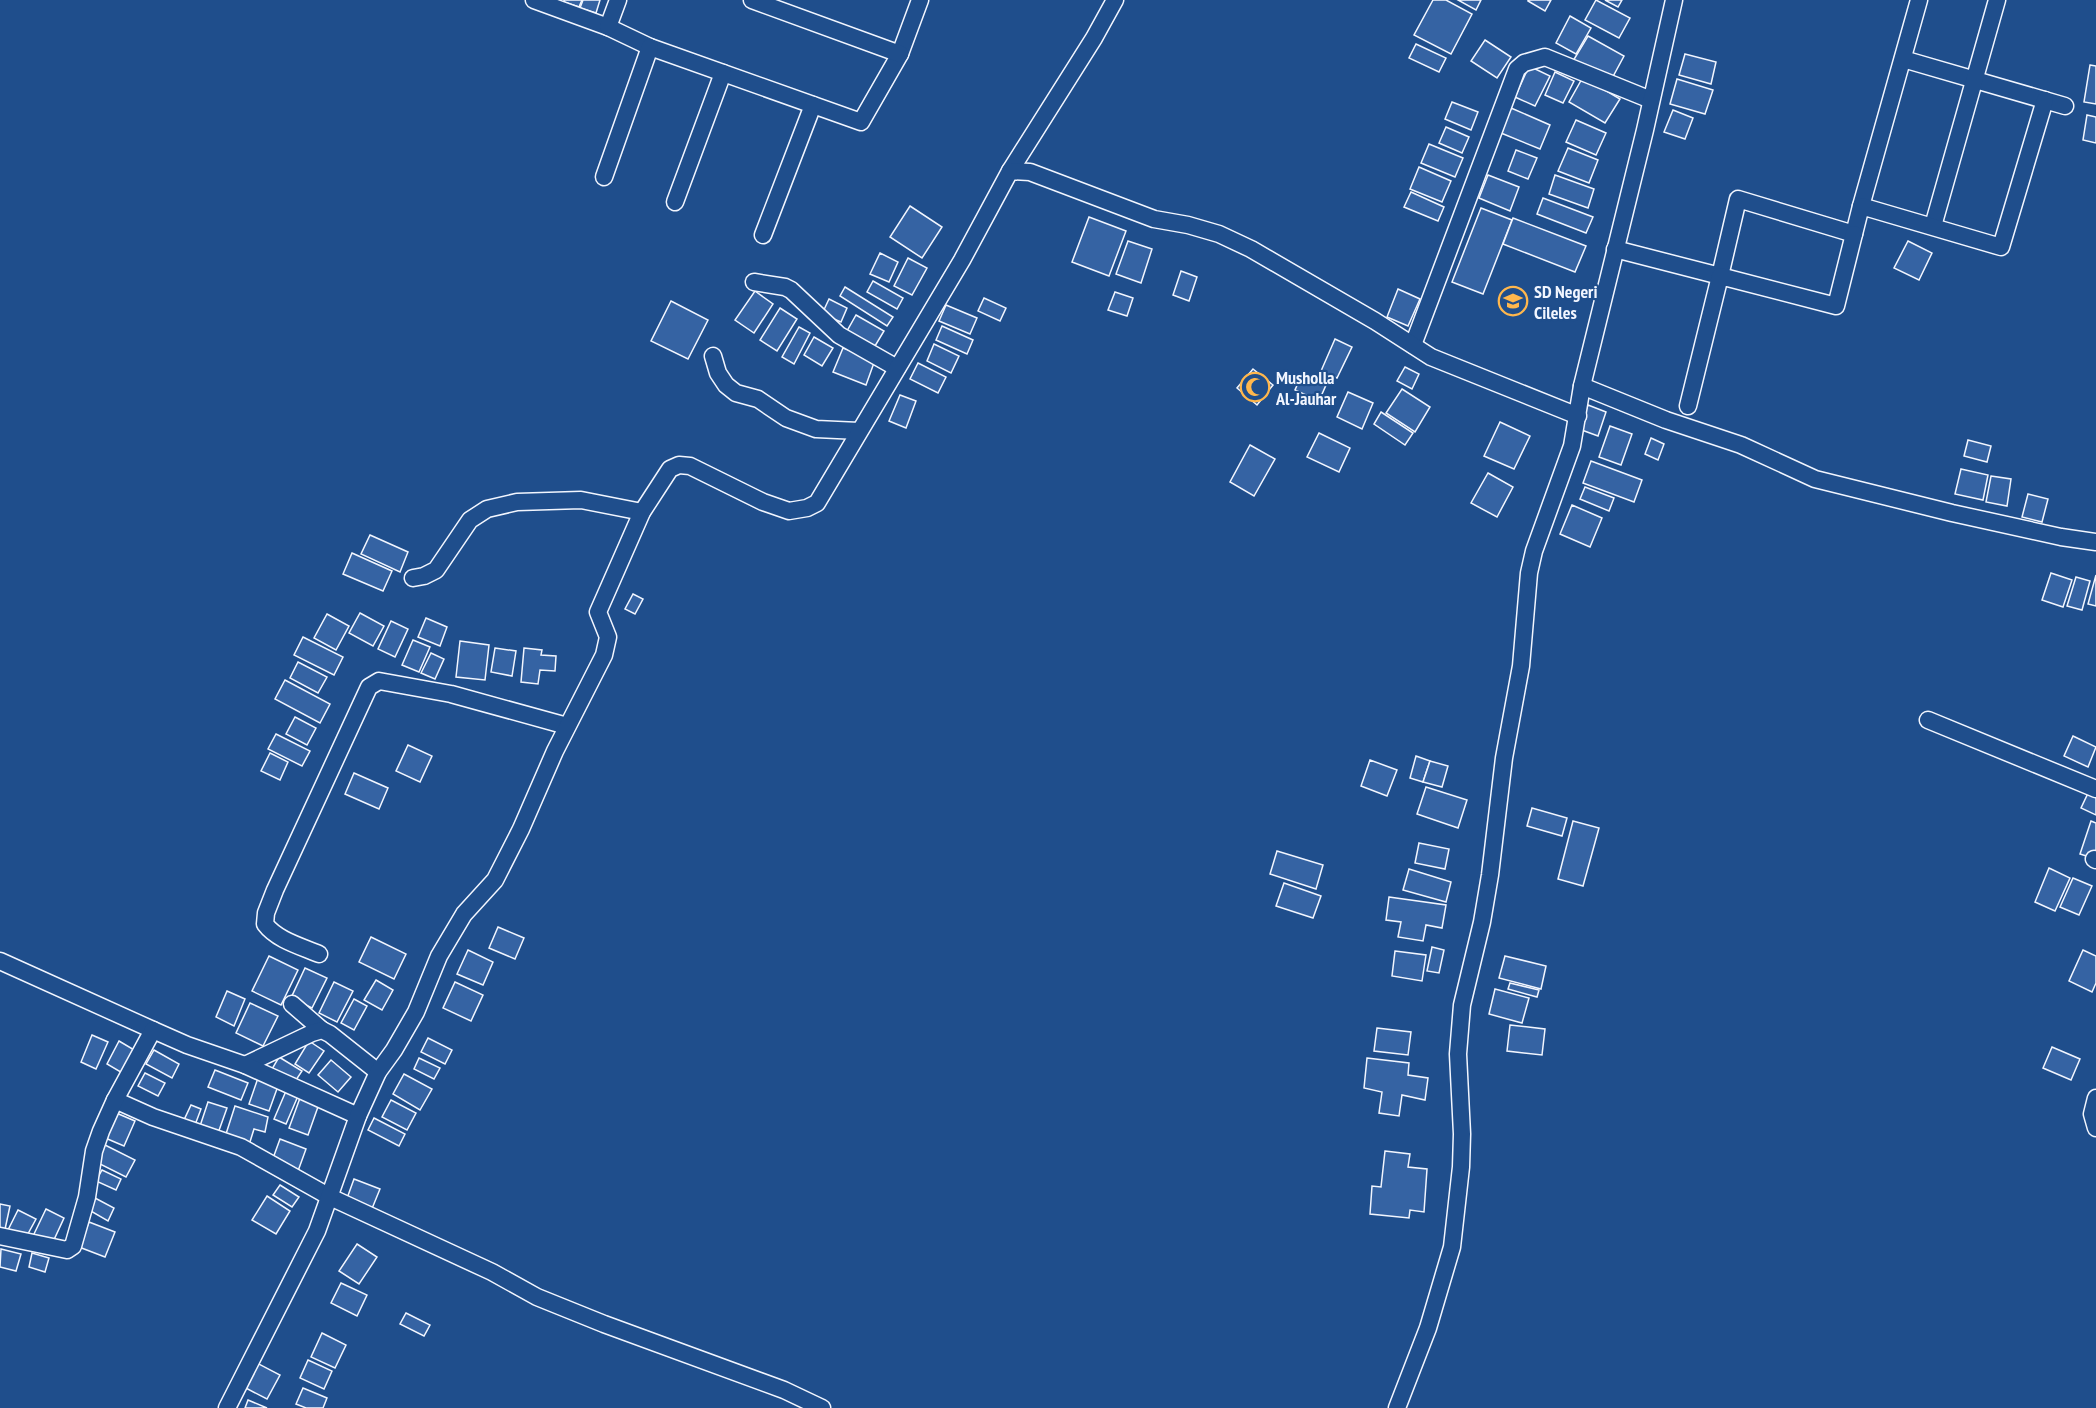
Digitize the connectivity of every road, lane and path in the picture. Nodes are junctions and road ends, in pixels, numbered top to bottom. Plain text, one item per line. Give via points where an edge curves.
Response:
1 (534, 0) edge
2 (618, 0) edge
3 (752, 0) edge
4 (920, 0) edge
5 (1115, 0) edge
6 (1674, 0) edge
7 (1919, 0) edge
8 (1997, 0) edge
9 (608, 27) junction
10 (650, 47) junction
11 (900, 54) junction
12 (1903, 59) junction
13 (723, 73) junction
14 (1974, 79) junction
15 (1651, 100) junction
16 (2044, 100) junction
17 (813, 105) junction
18 (2065, 106) dead end
19 (1011, 171) junction
20 (604, 177) dead end
21 (675, 202) dead end
22 (1861, 206) junction
23 (1933, 226) junction
24 (1854, 234) junction
25 (763, 235) dead end
26 (1615, 249) junction
27 (1719, 276) junction
28 (754, 282) dead end
29 (1413, 345) junction
30 (713, 356) dead end
31 (897, 368) junction
32 (1582, 386) junction
33 (1688, 406) dead end
34 (1578, 416) junction
35 (859, 431) junction
36 (642, 512) junction
37 (2096, 542) edge
38 (413, 578) dead end
39 (1928, 720) dead end
40 (567, 726) junction
41 (2096, 789) edge
42 (319, 954) dead end
43 (0, 961) edge
44 (292, 1004) dead end
45 (153, 1030) junction
46 (322, 1030) junction
47 (245, 1065) junction
48 (378, 1072) junction
49 (2096, 1098) edge
50 (115, 1100) junction
51 (358, 1116) junction
52 (2096, 1128) edge
53 (330, 1197) junction
54 (0, 1236) edge
55 (227, 1408) edge
56 (822, 1408) edge
57 (1397, 1408) edge

1 - 9 street
2 - 9 street
3 - 11 street
4 - 11 street
5 - 19 street
6 - 15 street
7 - 12 street
8 - 14 street
9 - 10 street
10 - 13 street
10 - 20 street
11 - 17 street via 861,122
12 - 14 street
12 - 22 street
13 - 17 street
13 - 21 street
14 - 16 street
14 - 23 street
15 - 26 street
15 - 29 street via 1545,57 1517,69
16 - 18 street
16 - 23 street via 2001,247
17 - 25 street
19 - 29 street via 1030,172 1154,219 1219,234
19 - 31 street
22 - 23 street
22 - 24 street
24 - 27 street via 1836,306
24 - 27 street via 1738,199
26 - 27 street
26 - 32 street
27 - 33 street
28 - 31 street via 791,290 839,335
29 - 34 street via 1431,357
30 - 35 street via 718,373 736,393 758,399 786,418 816,429
31 - 35 street
32 - 34 street
32 - 37 street via 1741,445 1815,479 1952,513
34 - 57 street via 1572,446 1529,573 1521,666 1504,758 1490,875 1462,1005 1458,1054 1461,1156 1452,1247 1428,1328
35 - 36 street via 817,502 807,508 789,511 690,466 679,465 670,469
36 - 38 street via 581,500 517,502 487,508 470,520 436,570
36 - 40 street via 598,612 608,637 603,655
39 - 41 street
40 - 42 street via 451,694 378,681 369,687 266,913 265,924 270,930
40 - 48 street via 495,880 464,914 439,956 416,1012
43 - 45 street
44 - 46 street
45 - 47 street
45 - 50 street
46 - 47 street
46 - 48 street
47 - 51 street
48 - 51 street
49 - 52 street via 2091,1114
50 - 53 street via 241,1147
50 - 54 street via 94,1151 87,1197 71,1249
51 - 53 street
53 - 55 street via 317,1231
53 - 56 street via 537,1297

